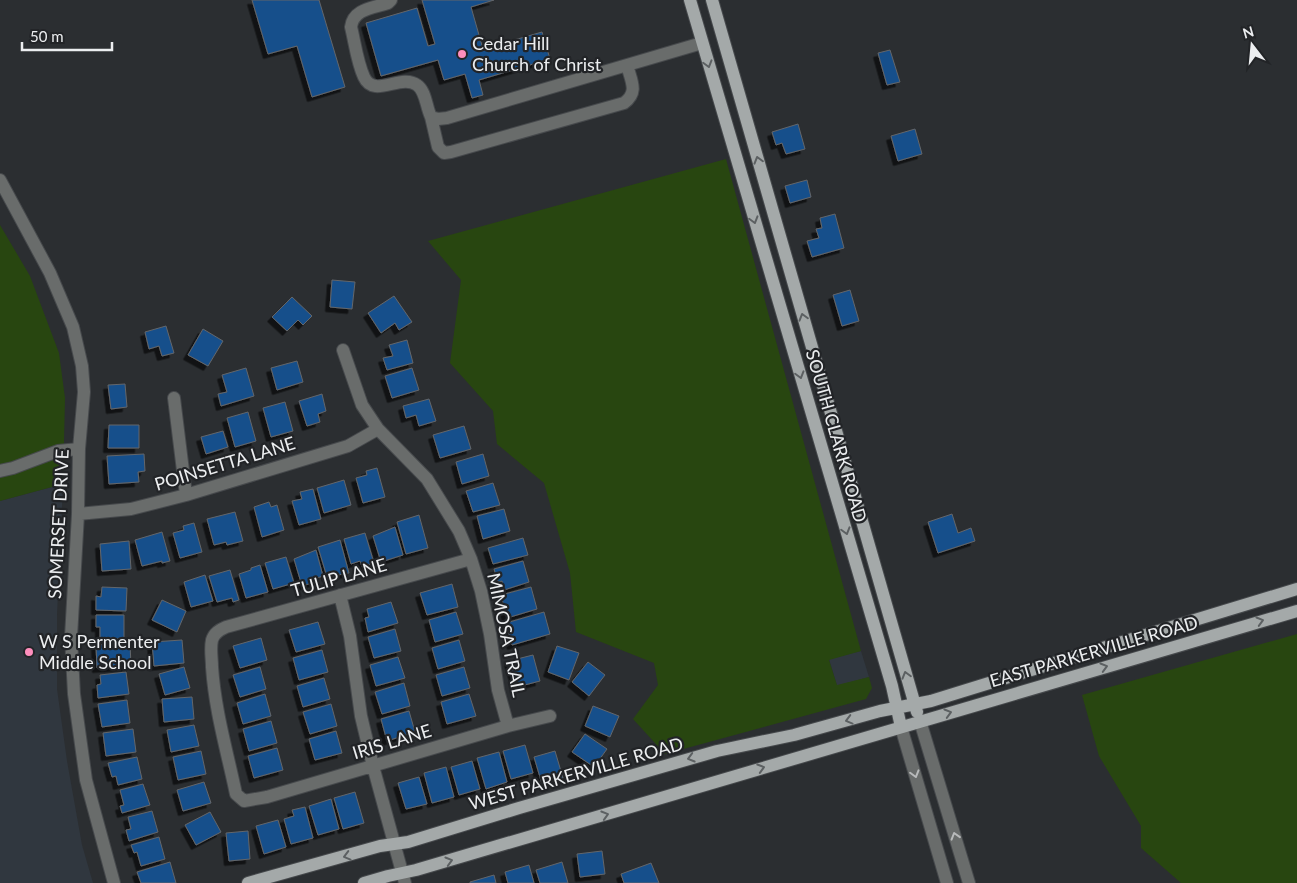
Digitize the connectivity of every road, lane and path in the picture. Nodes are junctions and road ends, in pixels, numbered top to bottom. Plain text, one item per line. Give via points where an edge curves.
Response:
1 (391, 0) edge
2 (690, 0) edge
3 (712, 0) edge
4 (723, 36) junction
5 (702, 43) junction
6 (627, 65) junction
7 (431, 117) junction
8 (0, 180) edge
9 (343, 350) dead end
10 (174, 398) dead end
11 (378, 429) junction
12 (79, 449) junction
13 (0, 471) edge
14 (186, 495) junction
15 (78, 514) junction
16 (471, 559) junction
17 (1297, 590) edge
18 (340, 596) junction
19 (1297, 611) edge
20 (915, 704) junction
21 (896, 707) junction
22 (550, 716) dead end
23 (920, 721) junction
24 (508, 726) junction
25 (901, 727) junction
26 (373, 766) junction
27 (244, 801) joint
28 (394, 844) junction
29 (404, 878) edge
30 (114, 883) edge
31 (248, 883) edge
32 (364, 883) edge
33 (947, 883) edge
34 (970, 883) edge

1 - 7 street via 357,13 352,20 351,28 364,78 373,86 402,81 418,85
2 - 5 main road, SOUTH CLARK ROAD
3 - 4 main road, SOUTH CLARK ROAD
4 - 5 main road
20 -> 4 main road, SOUTH CLARK ROAD
5 - 6 street
5 -> 21 main road, SOUTH CLARK ROAD
6 - 7 street via 447,118
6 - 7 street via 634,91 624,103 452,152 444,153 438,147
8 - 12 street, SOMERSET DRIVE via 50,273 72,327 82,366 84,392
9 - 11 street, MIMOSA TRAIL via 362,405
10 - 14 street
11 - 14 street, POINSETTA LANE via 348,446
11 - 16 street, MIMOSA TRAIL via 427,479 459,531
12 - 13 street via 58,450
12 - 15 street, SOMERSET DRIVE
14 - 15 street, POINSETTA LANE via 131,510
15 - 30 street, SOMERSET DRIVE via 71,637 74,694 86,780
16 - 18 street, TULIP LANE
16 - 24 street, MIMOSA TRAIL via 481,591 498,690
17 - 20 main road, EAST PARKERVILLE ROAD via 931,702
18 - 26 street
18 - 27 street, TULIP LANE via 226,627 217,631 213,639 213,684 219,725 236,794
23 -> 19 main road, EAST PARKERVILLE ROAD
20 - 21 main road, WEST PARKERVILLE ROAD
20 - 23 main road, SOUTH CLARK ROAD
21 - 25 main road, SOUTH CLARK ROAD
21 -> 28 main road, WEST PARKERVILLE ROAD via 794,735 717,751
22 - 24 street, IRIS LANE
23 - 25 main road, EAST PARKERVILLE ROAD
34 -> 23 street, SOUTH CLARK ROAD
24 - 26 street, IRIS LANE
29 -> 25 main road
25 -> 33 street, SOUTH CLARK ROAD
26 - 27 street, IRIS LANE
26 - 28 street
28 - 29 street
28 -> 31 main road, WEST PARKERVILLE ROAD
29 - 32 main road

